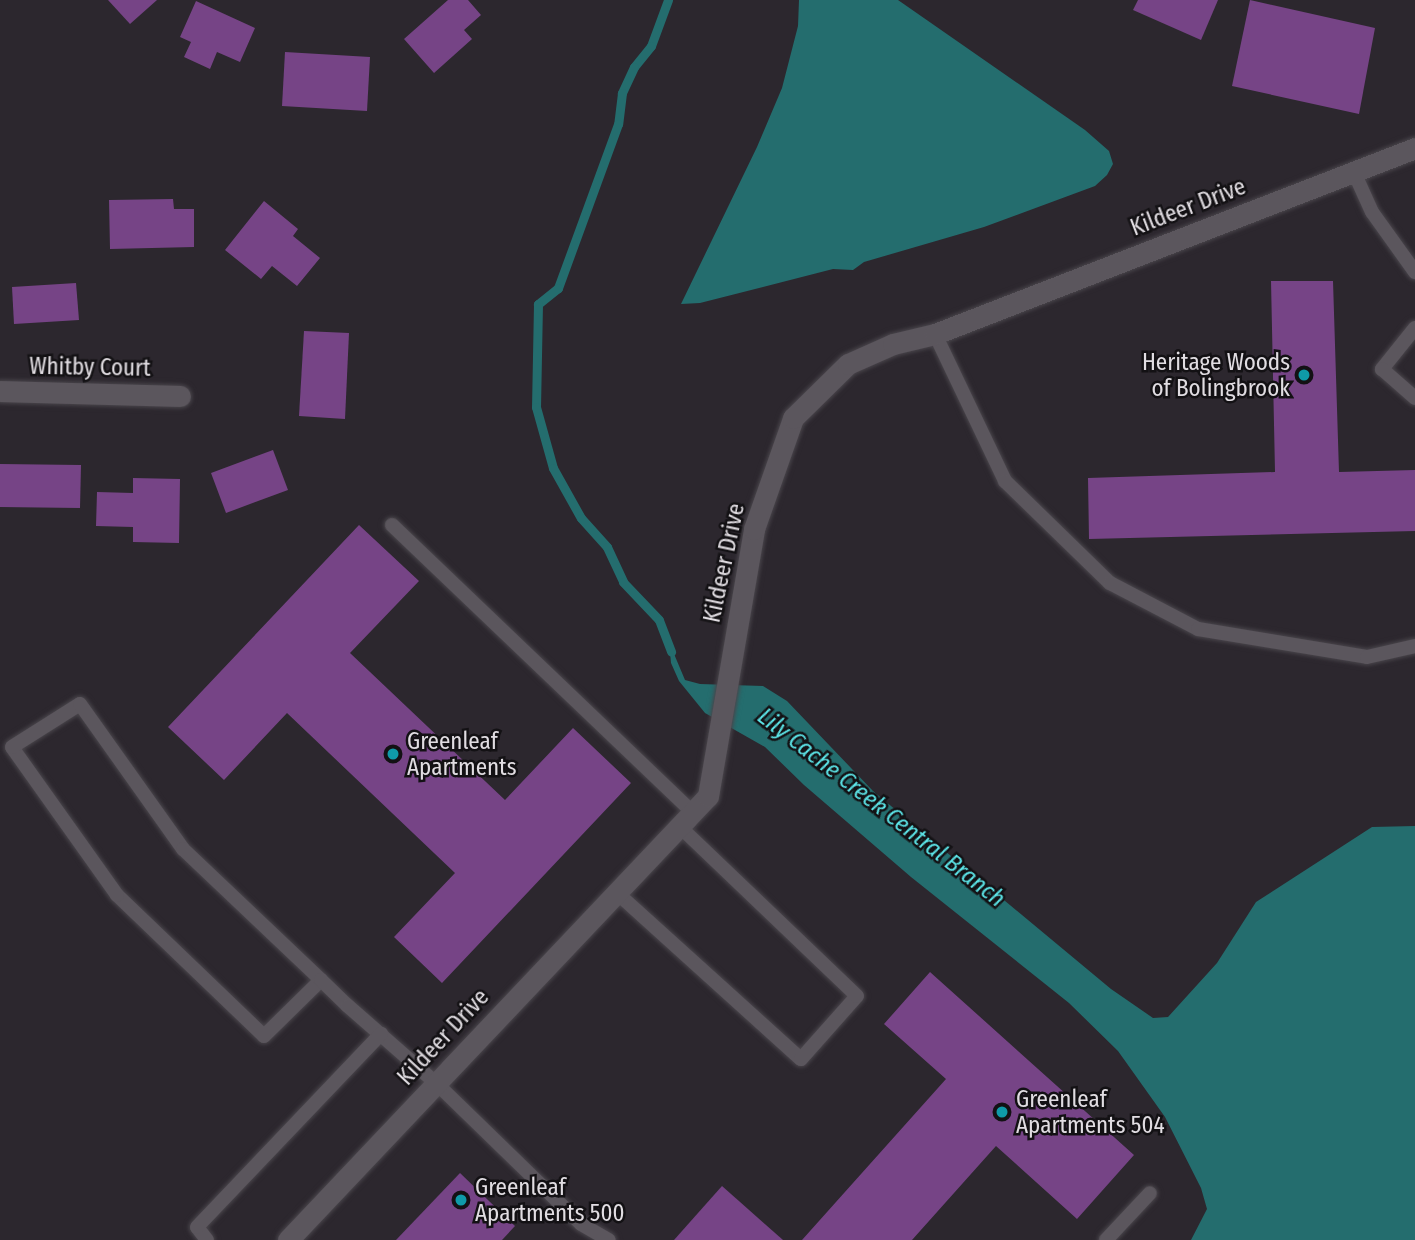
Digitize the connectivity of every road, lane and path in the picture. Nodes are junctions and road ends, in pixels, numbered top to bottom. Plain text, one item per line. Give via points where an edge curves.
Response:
1 (1415, 148) edge
2 (1353, 170) junction
3 (1415, 272) edge
4 (1415, 328) edge
5 (935, 334) junction
6 (0, 391) edge
7 (180, 396) dead end
8 (1415, 398) edge
9 (392, 525) dead end
10 (1415, 646) edge
11 (685, 819) junction
12 (616, 892) junction
13 (321, 979) junction
14 (381, 1034) junction
15 (436, 1083) junction
16 (1150, 1193) dead end
17 (207, 1240) edge
18 (288, 1240) edge
19 (609, 1240) edge
20 (1106, 1240) edge

1 - 2 street, Kildeer Drive
2 - 3 lane via 1372,212
2 - 5 street, Kildeer Drive
4 - 8 lane via 1382,369
5 - 10 lane via 1004,481 1110,583 1198,629 1367,657
5 - 11 street, Kildeer Drive via 893,344 848,364 793,418 754,529 708,796
6 - 7 street, Whitby Court
9 - 11 lane
11 - 12 street, Kildeer Drive
11 - 12 lane via 857,996 801,1059
12 - 15 street, Kildeer Drive
13 - 13 lane via 264,1036 117,895 12,747 80,704 183,849
13 - 14 lane
14 - 15 lane
14 - 17 lane via 197,1227
15 - 18 street, Kildeer Drive
15 - 19 lane via 581,1224
16 - 20 lane

